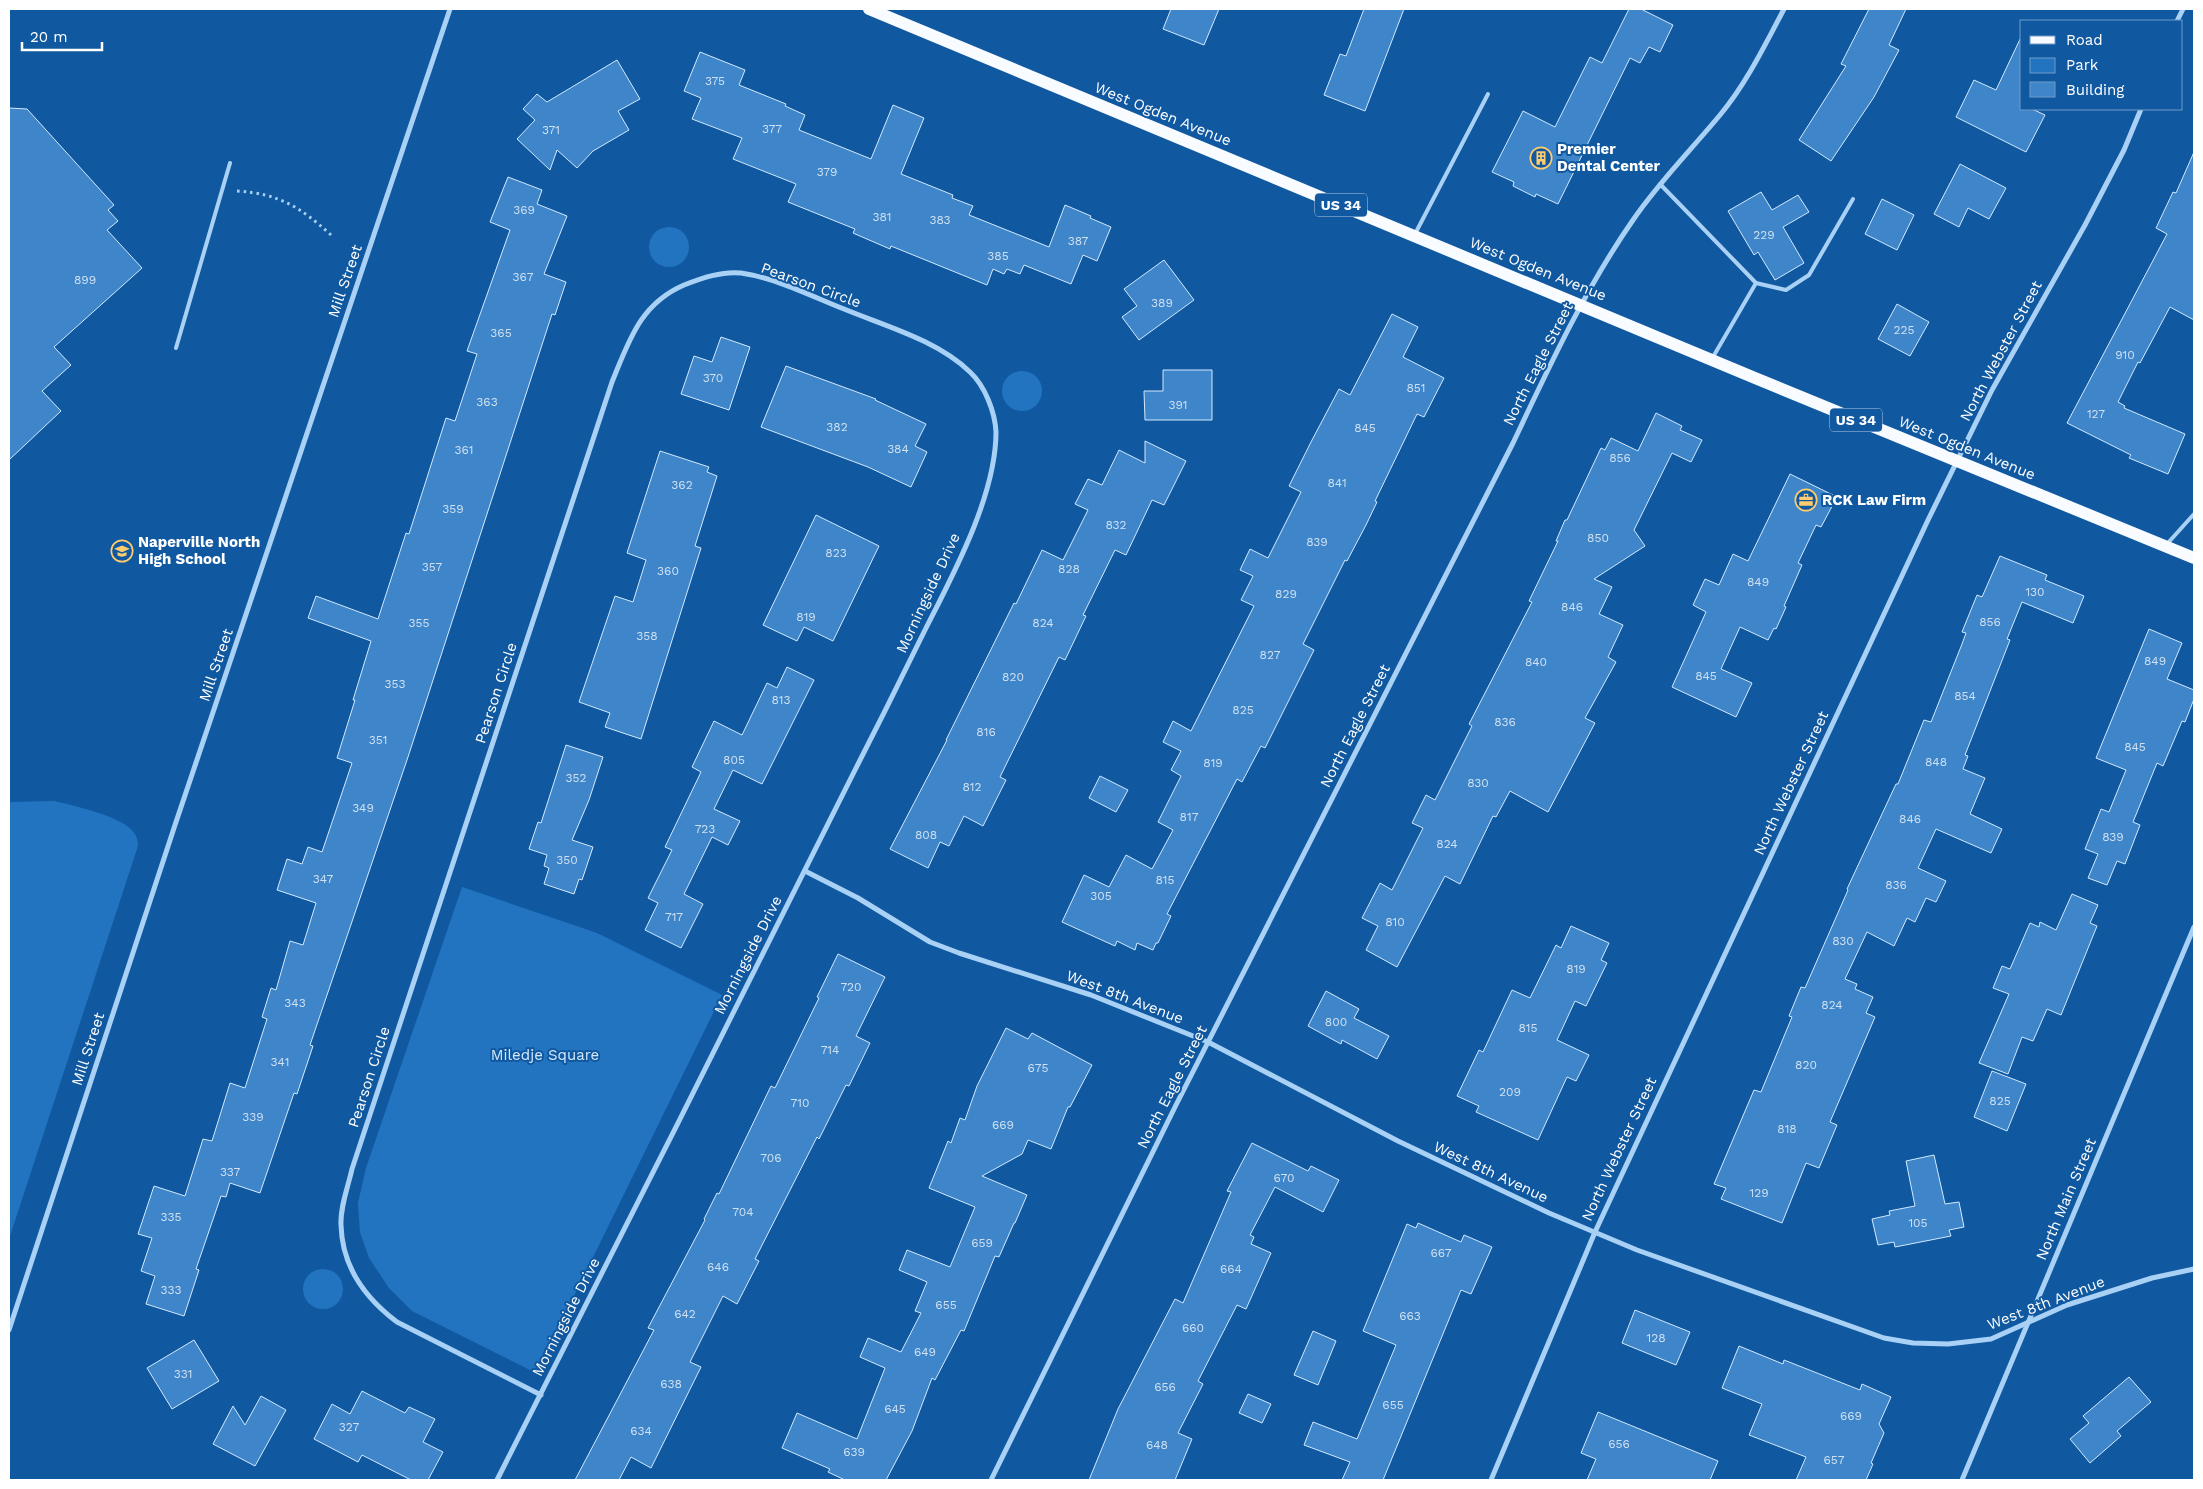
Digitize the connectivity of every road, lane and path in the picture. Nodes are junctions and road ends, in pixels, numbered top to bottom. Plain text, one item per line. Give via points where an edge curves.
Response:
1 (450, 9) edge
2 (869, 9) edge
3 (1784, 9) edge
4 (1488, 94) dead end
5 (2141, 110) edge
6 (230, 163) dead end
7 (1660, 184) junction
8 (223, 190) junction
9 (1853, 199) dead end
10 (331, 235) dead end
11 (1414, 236) junction
12 (1756, 283) junction
13 (1583, 305) junction
14 (176, 348) dead end
15 (1711, 360) junction
16 (996, 432) joint
17 (1958, 461) junction
18 (2194, 514) edge
19 (2165, 546) junction
20 (2194, 558) edge
21 (804, 871) junction
22 (2194, 927) edge
23 (1208, 1042) junction
24 (1595, 1232) junction
25 (2194, 1269) edge
26 (2028, 1323) junction
27 (9, 1330) edge
28 (541, 1395) junction
29 (498, 1480) edge
30 (991, 1480) edge
31 (1491, 1480) edge
32 (1962, 1480) edge

1 - 27 street, Mill Street
2 - 11 main road, West Ogden Avenue / US 34
3 - 7 street, North Eagle Street via 1740,88
4 - 11 lane
5 - 17 street, North Webster Street via 2124,150 1992,390
6 - 8 lane
7 - 12 lane
7 - 13 street, North Eagle Street via 1615,247
8 - 10 path via 253,192 285,200 302,209
8 - 14 lane
9 - 12 lane via 1809,275 1786,290
11 - 13 main road, West Ogden Avenue / US 34
12 - 15 lane
13 - 15 main road, West Ogden Avenue / US 34
13 - 23 street, North Eagle Street
15 - 17 main road, West Ogden Avenue / US 34
16 - 21 street, Morningside Drive via 992,470 952,578
16 - 28 street, Pearson Circle via 992,410 983,389 971,372 939,350 774,282 740,273 718,274 682,286 648,309 631,336 612,382 352,1168 341,1224 348,1264 363,1289 385,1313
17 - 19 main road, West Ogden Avenue / US 34
17 - 24 street, North Webster Street
18 - 19 lane
19 - 20 main road, West Ogden Avenue / US 34
21 - 23 street, West 8th Avenue via 858,898 930,942 1091,995
21 - 28 street, Morningside Drive
22 - 26 street, North Main Street
23 - 24 street, West 8th Avenue via 1446,1165
23 - 30 street, North Eagle Street
24 - 26 street, West 8th Avenue via 1884,1338 1913,1343 1971,1343 1992,1339
24 - 31 street, North Webster Street
25 - 26 street, West 8th Avenue via 2152,1278 2068,1305
26 - 32 street, North Main Street
28 - 29 street, Morningside Drive

